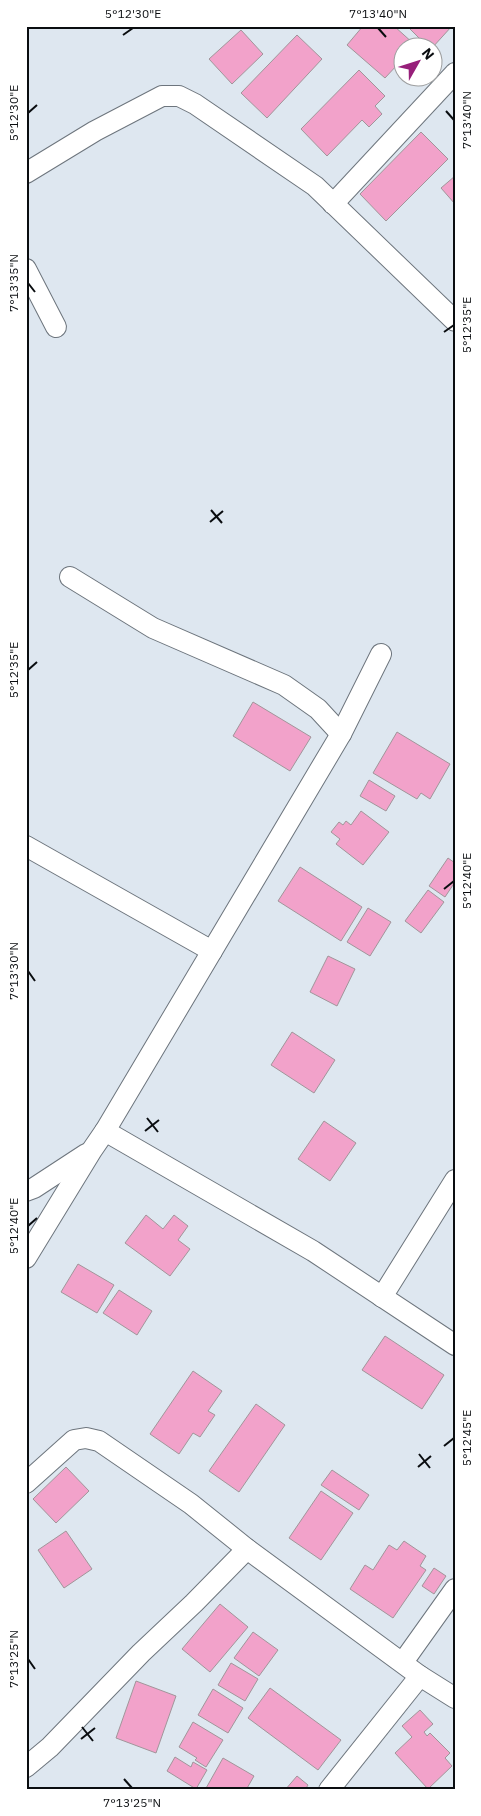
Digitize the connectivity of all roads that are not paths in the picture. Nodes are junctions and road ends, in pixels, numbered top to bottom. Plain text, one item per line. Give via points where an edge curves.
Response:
1 (455, 73) edge
2 (26, 174) edge
3 (333, 204) junction
4 (26, 269) edge
5 (455, 321) edge
6 (56, 327) dead end
7 (70, 576) dead end
8 (381, 654) dead end
9 (340, 734) junction
10 (26, 846) edge
11 (212, 950) junction
12 (105, 1131) junction
13 (92, 1150) junction
14 (455, 1180) edge
15 (26, 1191) edge
16 (26, 1258) edge
17 (382, 1297) junction
18 (455, 1346) edge
19 (26, 1483) edge
20 (247, 1549) junction
21 (455, 1590) edge
22 (403, 1662) junction
23 (420, 1676) junction
24 (455, 1698) edge
25 (26, 1768) edge
26 (329, 1790) edge

1 - 3 street
2 - 3 street via 95,131 162,96 179,96 315,186
3 - 5 street
4 - 6 street
7 - 9 street via 154,628 284,686 318,709
8 - 9 street
9 - 11 street
10 - 11 street
11 - 12 street
12 - 13 street
12 - 17 street via 313,1251
13 - 15 street
13 - 16 street
14 - 17 street
17 - 18 street
19 - 20 street via 74,1440 99,1441 191,1504
20 - 22 street
20 - 25 street
21 - 22 street
22 - 23 street
23 - 24 street
23 - 26 street

